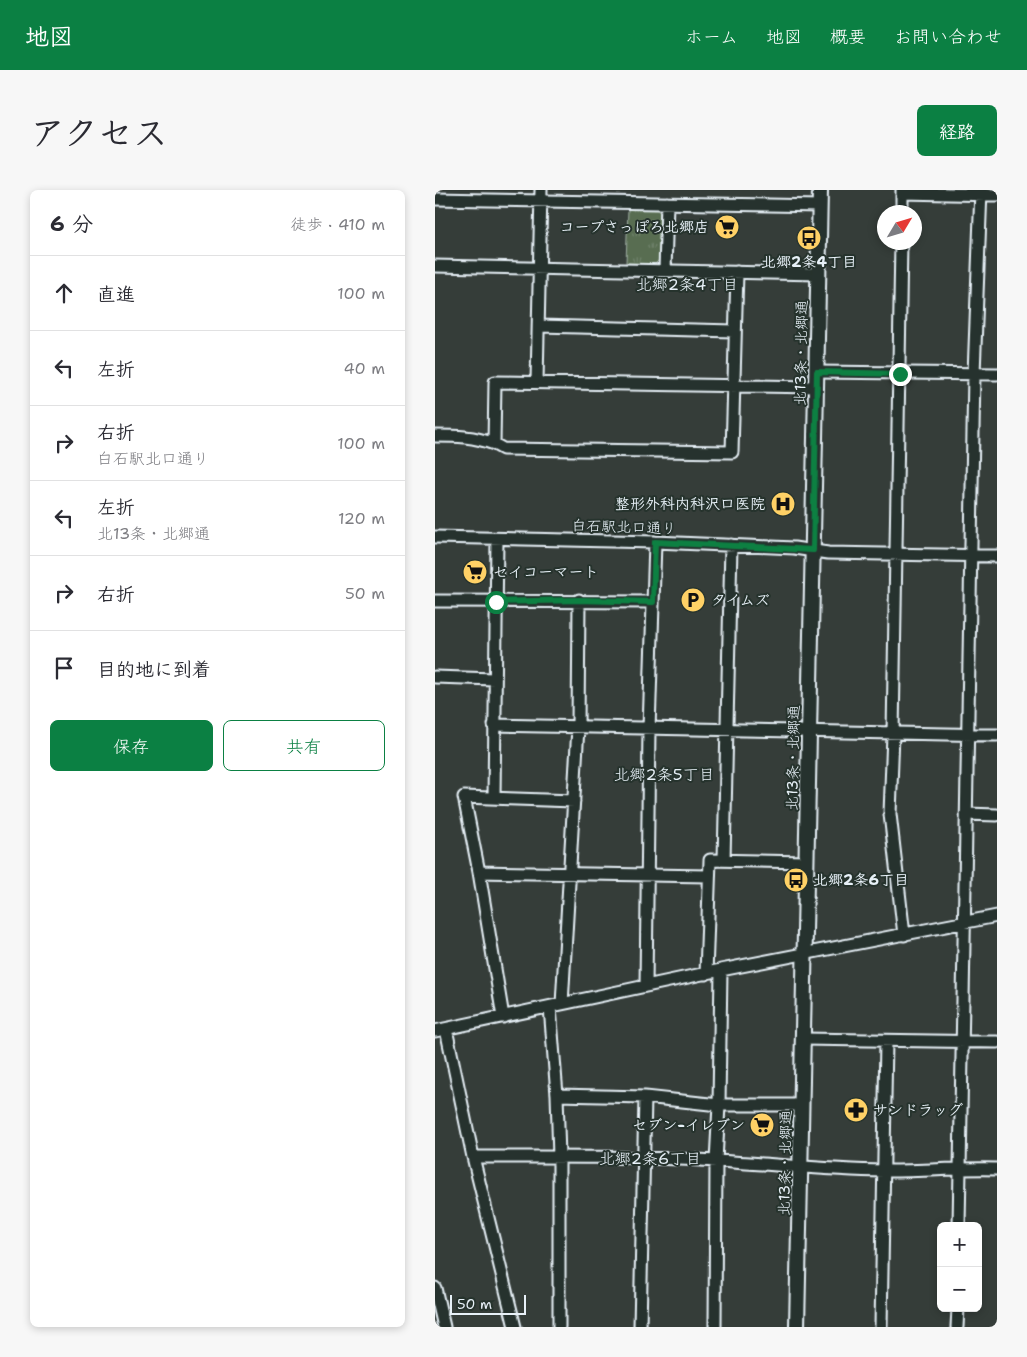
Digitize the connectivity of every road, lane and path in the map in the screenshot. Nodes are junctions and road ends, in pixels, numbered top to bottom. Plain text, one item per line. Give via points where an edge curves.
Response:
1 (820, 190) edge
2 (902, 192) edge
3 (981, 192) edge
4 (997, 195) edge
5 (541, 196) edge
6 (435, 199) edge
7 (667, 203) junction
8 (902, 205) edge
9 (819, 206) junction
10 (901, 250) edge
11 (435, 266) edge
12 (539, 268) junction
13 (665, 270) junction
14 (737, 272) junction
15 (819, 274) junction
16 (539, 326) junction
17 (734, 331) junction
18 (817, 372) junction
19 (900, 374) junction
20 (974, 374) junction
21 (997, 374) edge
22 (537, 382) junction
23 (733, 385) junction
24 (816, 387) junction
25 (435, 436) edge
26 (494, 444) junction
27 (435, 537) edge
28 (497, 538) junction
29 (655, 542) junction
30 (731, 546) junction
31 (813, 550) junction
32 (896, 554) junction
33 (971, 555) junction
34 (997, 556) edge
35 (579, 600) junction
36 (435, 601) edge
37 (496, 602) junction
38 (653, 602) junction
39 (435, 677) edge
40 (495, 679) junction
41 (494, 726) junction
42 (579, 726) junction
43 (649, 729) junction
44 (727, 730) junction
45 (809, 732) junction
46 (893, 734) junction
47 (997, 735) edge
48 (968, 736) junction
49 (494, 798) junction
50 (574, 801) junction
51 (966, 814) junction
52 (997, 815) edge
53 (724, 860) junction
54 (807, 862) junction
55 (479, 872) junction
56 (569, 874) junction
57 (647, 875) junction
58 (708, 876) junction
59 (997, 916) edge
60 (965, 923) junction
61 (904, 935) junction
62 (806, 955) junction
63 (721, 970) junction
64 (705, 974) junction
65 (646, 986) junction
66 (556, 1005) junction
67 (503, 1017) junction
68 (440, 1030) edge
69 (803, 1039) junction
70 (886, 1041) junction
71 (962, 1042) junction
72 (997, 1042) edge
73 (557, 1095) junction
74 (645, 1097) junction
75 (719, 1105) junction
76 (802, 1106) junction
77 (473, 1156) junction
78 (559, 1157) junction
79 (643, 1159) junction
80 (716, 1161) junction
81 (801, 1168) junction
82 (960, 1168) junction
83 (997, 1169) edge
84 (885, 1171) junction
85 (959, 1222) edge
86 (435, 1288) edge
87 (957, 1312) edge
88 (444, 1327) edge
89 (515, 1327) edge
90 (559, 1327) edge
91 (640, 1327) edge
92 (715, 1327) edge
93 (797, 1327) edge
94 (881, 1327) edge
95 (957, 1327) edge

1 - 9 main road, 北13条・北郷通
2 - 3 street
2 - 8 street
3 - 4 street
3 - 20 street
5 - 6 street
5 - 7 street
5 - 12 street
7 - 9 street
7 - 13 street
9 - 15 main road, 北13条・北郷通
10 - 19 street
11 - 12 street
12 - 13 street
12 - 16 street
13 - 14 street
14 - 15 street
14 - 17 street
15 - 18 main road, 北13条・北郷通
16 - 17 street
16 - 22 street
17 - 23 street
18 - 19 street
18 - 24 main road, 北13条・北郷通
19 - 20 street
19 - 32 street
20 - 21 street
20 - 33 street
22 - 23 street
22 - 26 street via 495,382
23 - 24 street
23 - 26 street via 732,452 503,449
24 - 31 main road, 北13条・北郷通
25 - 26 street via 464,436
27 - 28 street, 白石駅北口通り
28 - 29 street, 白石駅北口通り
28 - 37 street
29 - 30 street, 白石駅北口通り
29 - 38 street
30 - 31 street, 白石駅北口通り
30 - 44 street
31 - 32 street, 白石駅北口通り
31 - 45 main road, 北13条・北郷通
32 - 33 street, 白石駅北口通り
32 - 46 street
33 - 34 street, 白石駅北口通り
33 - 48 street
35 - 37 street
35 - 38 street
35 - 42 street
36 - 37 street
37 - 40 street
38 - 43 street
39 - 40 street
40 - 41 street
41 - 42 street
41 - 49 street
42 - 43 street
42 - 50 street
43 - 44 street
43 - 57 street
44 - 45 street
44 - 53 street
45 - 46 street
45 - 54 main road, 北13条・北郷通
46 - 48 street
46 - 61 street via 890,814
47 - 48 street
48 - 51 street
49 - 50 street
49 - 55 street via 464,797
50 - 56 street
51 - 52 street
51 - 60 street
53 - 54 street
53 - 58 street via 710,860
54 - 62 main road, 北13条・北郷通
55 - 56 street
55 - 67 street
56 - 57 street
56 - 66 street
57 - 58 street
57 - 65 street
58 - 64 street
59 - 60 street
60 - 61 street
60 - 71 street
61 - 62 street
62 - 63 street
62 - 69 main road, 北13条・北郷通
63 - 64 street
63 - 75 street
64 - 65 street
65 - 66 street
66 - 67 street
66 - 73 street
67 - 68 street
68 - 77 street
69 - 70 street
69 - 76 main road, 北13条・北郷通
70 - 71 street
70 - 84 street
71 - 72 street
71 - 82 street
73 - 74 street
73 - 78 street
74 - 75 street
74 - 79 street
75 - 76 street
75 - 80 street
76 - 81 main road, 北13条・北郷通
77 - 78 street
77 - 89 street
78 - 79 street
78 - 90 street
79 - 80 street
79 - 91 street
80 - 81 street
80 - 92 street
81 - 84 street
81 - 93 main road, 北13条・北郷通
82 - 83 street
82 - 84 street
82 - 85 street
84 - 94 street
86 - 88 street
87 - 95 street

